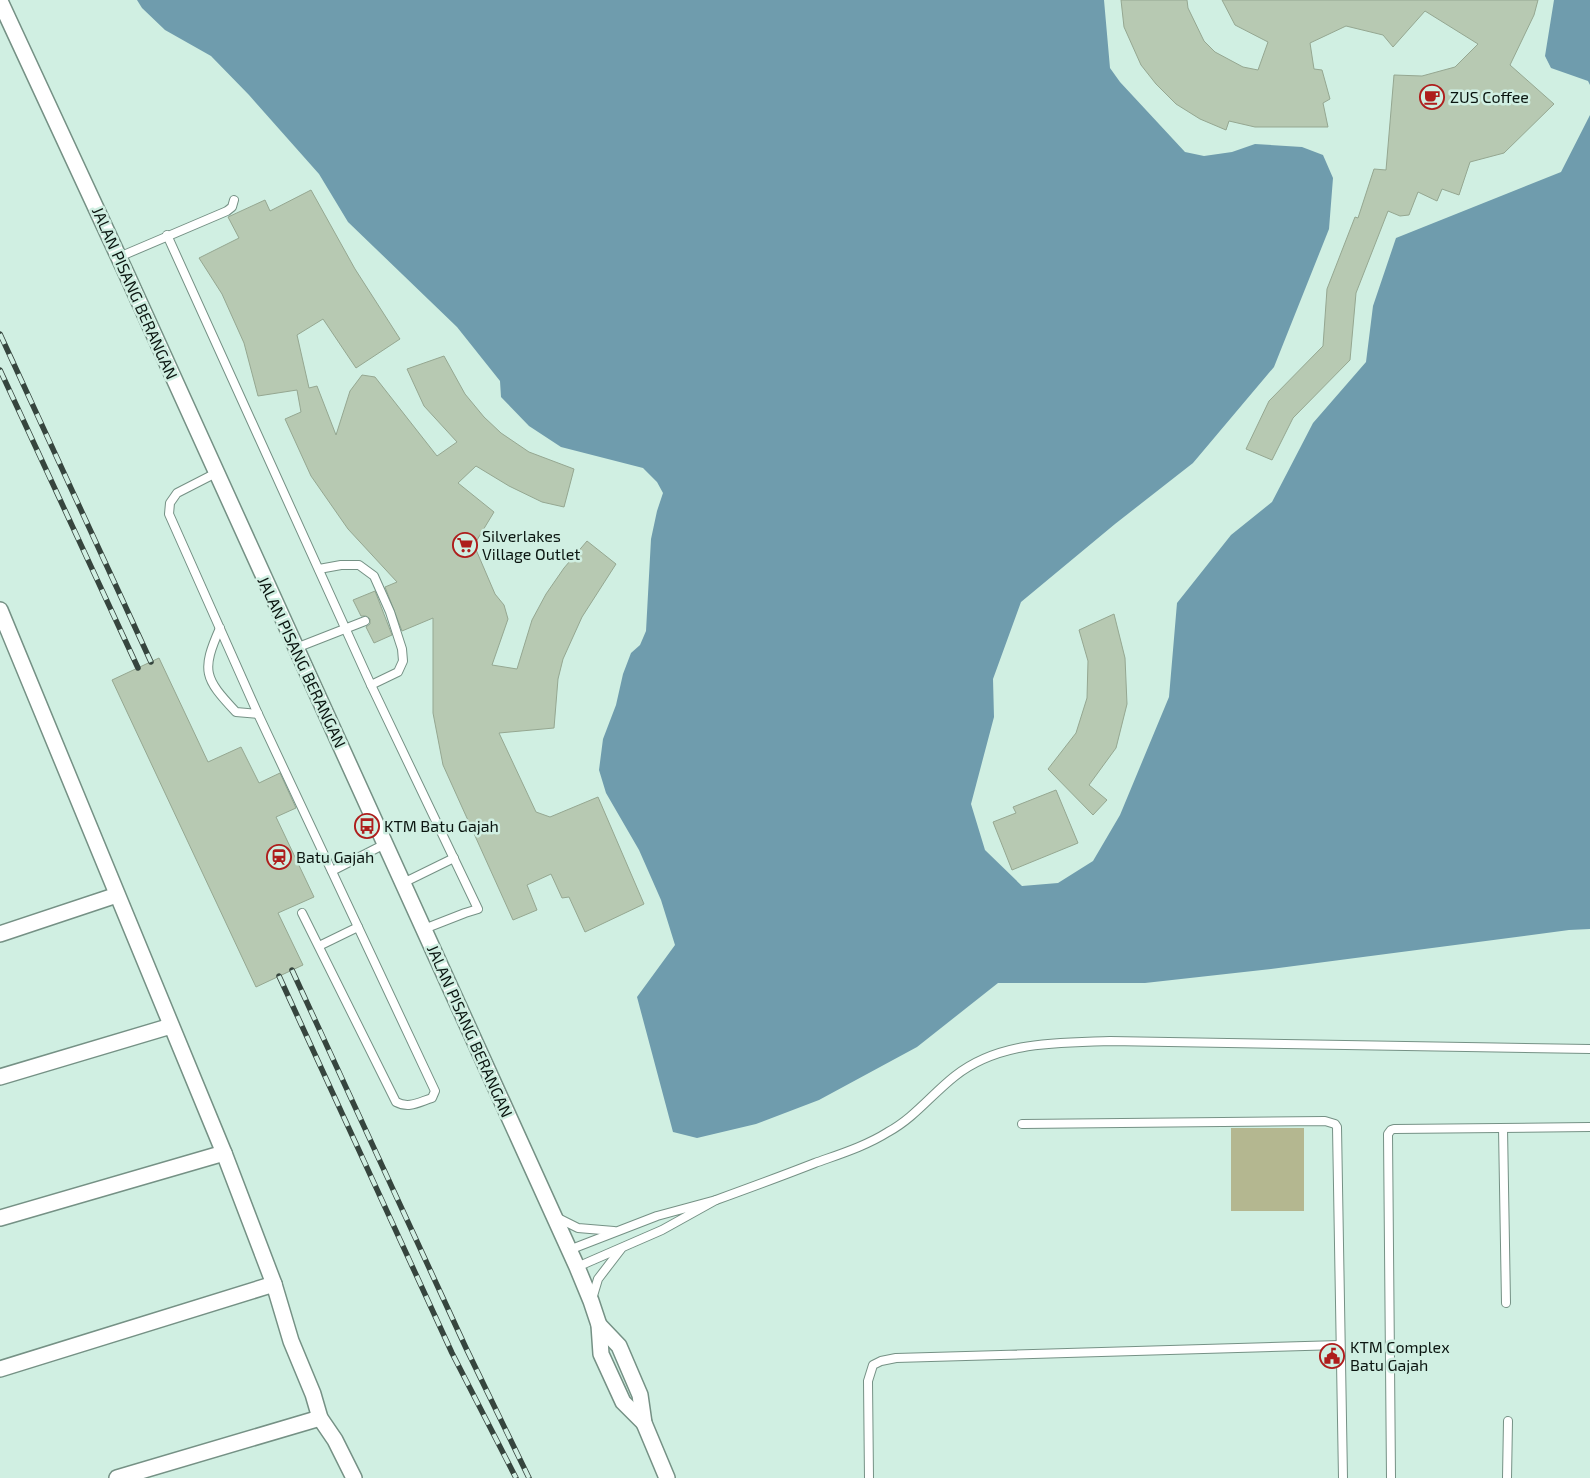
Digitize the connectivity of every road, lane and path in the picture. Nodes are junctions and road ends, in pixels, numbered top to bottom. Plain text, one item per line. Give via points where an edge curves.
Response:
1 (0, 1) edge
2 (234, 200) dead end
3 (167, 235) junction
4 (119, 257) junction
5 (216, 473) junction
6 (319, 569) junction
7 (0, 610) edge
8 (365, 621) dead end
9 (220, 628) junction
10 (346, 628) junction
11 (296, 648) junction
12 (371, 685) junction
13 (258, 714) junction
14 (386, 844) junction
15 (454, 858) junction
16 (332, 871) junction
17 (403, 883) junction
18 (117, 895) junction
19 (302, 913) dead end
20 (358, 927) junction
21 (424, 929) junction
22 (0, 934) edge
23 (319, 946) junction
24 (171, 1026) junction
25 (1590, 1049) edge
26 (0, 1077) edge
27 (1022, 1124) dead end
28 (1590, 1127) edge
29 (1503, 1128) junction
30 (224, 1153) junction
31 (716, 1200) junction
32 (551, 1212) junction
33 (0, 1218) edge
34 (631, 1226) junction
35 (617, 1231) junction
36 (638, 1240) junction
37 (622, 1247) junction
38 (569, 1250) junction
39 (577, 1267) junction
40 (274, 1284) junction
41 (591, 1301) junction
42 (1506, 1303) dead end
43 (599, 1325) junction
44 (1340, 1345) junction
45 (619, 1346) junction
46 (601, 1354) junction
47 (0, 1369) edge
48 (640, 1395) junction
49 (623, 1402) junction
50 (320, 1418) junction
51 (1508, 1421) dead end
52 (644, 1423) junction
53 (117, 1478) edge
54 (354, 1478) edge
55 (667, 1478) edge
56 (870, 1478) edge
57 (1343, 1478) edge
58 (1391, 1478) edge
59 (1507, 1478) edge

1 - 4 street, JALAN PISANG BERANGAN
2 - 3 lane via 227,211
3 - 4 lane
3 - 6 lane
4 - 5 street, JALAN PISANG BERANGAN
5 - 9 lane via 177,494 170,503 169,514
5 - 11 street, JALAN PISANG BERANGAN
6 - 10 lane
6 - 12 lane via 359,565 374,576 390,612 403,661 398,672
7 - 18 street
8 - 10 lane
9 - 13 lane
9 - 13 lane via 210,650 209,678 236,712
10 - 11 lane
10 - 12 lane
11 - 14 street, JALAN PISANG BERANGAN
12 - 15 lane
13 - 16 lane
14 - 16 lane
14 - 17 street, JALAN PISANG BERANGAN
15 - 17 lane
15 - 21 lane via 478,909
16 - 20 lane
17 - 21 street, JALAN PISANG BERANGAN
18 - 22 street
18 - 24 street
19 - 23 lane
20 - 23 lane
20 - 23 lane via 435,1091 432,1098 410,1106 396,1102
21 - 32 street, JALAN PISANG BERANGAN
24 - 26 street
24 - 30 street
25 - 31 lane via 1110,1042 1024,1047 995,1054 970,1065 902,1124 872,1140
27 - 44 lane via 1325,1121 1335,1124
28 - 29 lane
29 - 42 lane
29 - 58 lane via 1394,1129 1388,1134
30 - 33 street
30 - 40 street
31 - 34 lane
31 - 36 lane
32 - 35 lane via 578,1228
32 - 38 street, JALAN PISANG BERANGAN
34 - 35 lane
34 - 36 lane
35 - 38 lane
36 - 37 lane
37 - 39 lane
37 - 41 lane via 598,1279
38 - 39 street, JALAN PISANG BERANGAN
39 - 41 street, JALAN PISANG BERANGAN
40 - 47 street
40 - 50 street
41 - 43 street, JALAN PISANG BERANGAN
43 - 45 street, JALAN PISANG BERANGAN
43 - 46 street, JALAN PISANG BERANGAN
44 - 56 lane via 881,1361 873,1366 868,1381
44 - 57 lane
45 - 46 street
45 - 48 street, JALAN PISANG BERANGAN
46 - 49 street, JALAN PISANG BERANGAN
48 - 49 street
48 - 52 street, JALAN PISANG BERANGAN
49 - 52 street, JALAN PISANG BERANGAN
50 - 53 street
50 - 54 street
51 - 59 lane
52 - 55 street, JALAN PISANG BERANGAN

